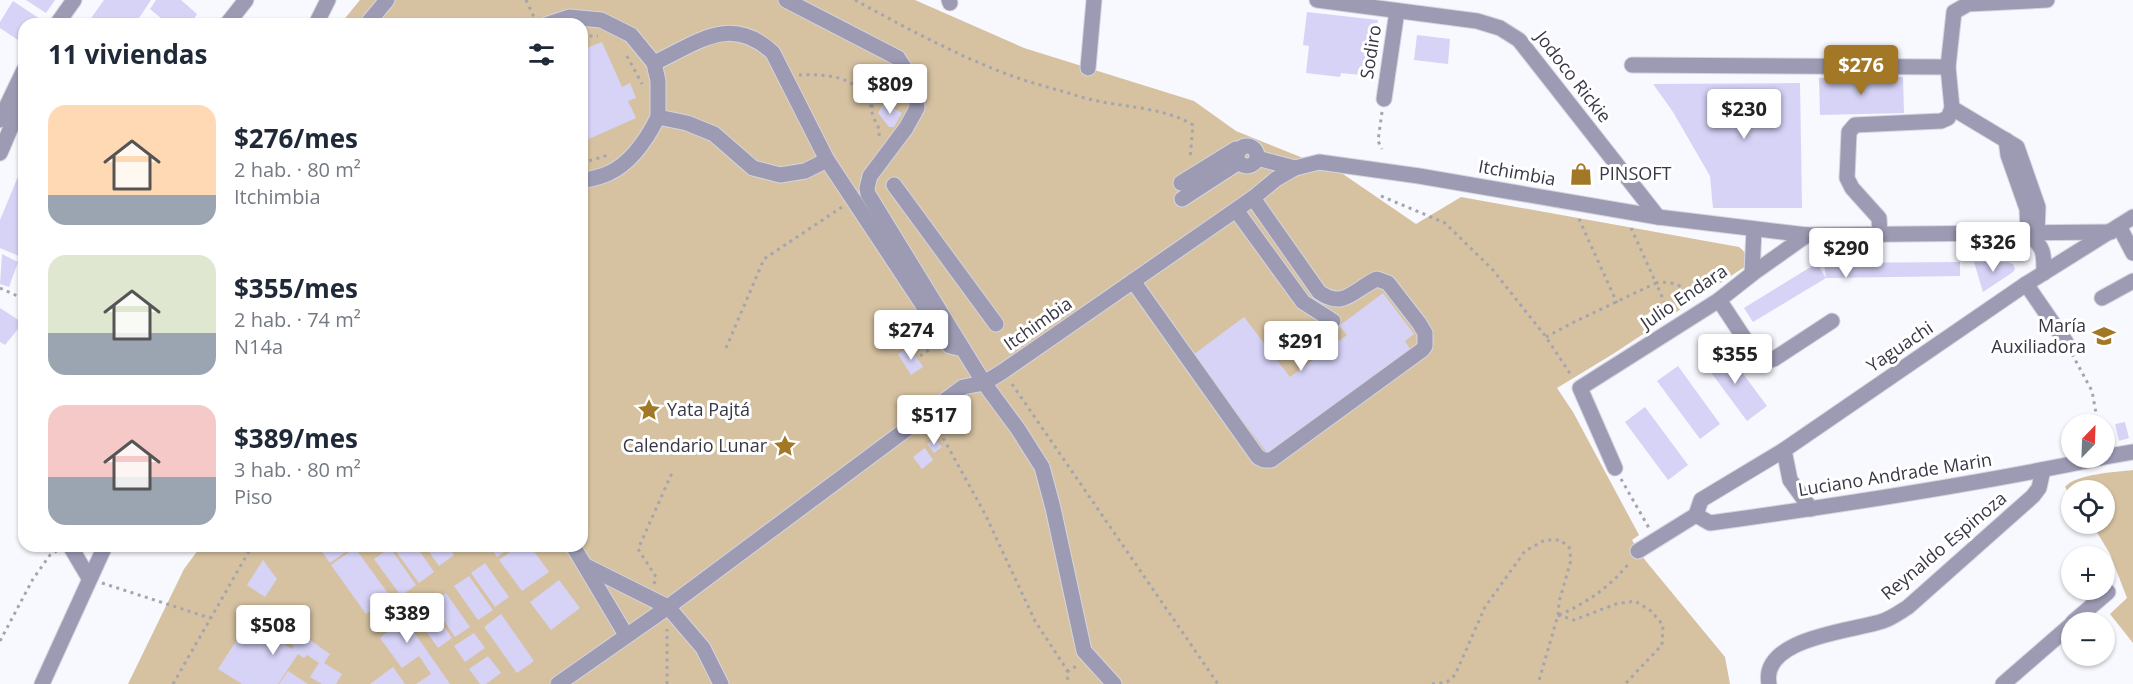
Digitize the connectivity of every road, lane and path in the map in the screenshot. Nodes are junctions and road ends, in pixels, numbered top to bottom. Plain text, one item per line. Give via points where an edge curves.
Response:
1 (62, 0) edge
2 (74, 0) edge
3 (246, 0) edge
4 (328, 0) edge
5 (387, 0) edge
6 (526, 0) edge
7 (786, 0) edge
8 (855, 0) edge
9 (1094, 0) edge
10 (1317, 0) edge
11 (2047, 0) edge
12 (1397, 11) junction
13 (51, 18) edge
14 (61, 18) edge
15 (232, 18) edge
16 (319, 18) edge
17 (372, 18) edge
18 (539, 18) edge
19 (564, 18) edge
20 (580, 18) edge
21 (588, 19) edge
22 (588, 36) edge
23 (602, 36) dead end
24 (621, 48) dead end
25 (898, 58) junction
26 (654, 63) junction
27 (1632, 65) dead end
28 (1948, 67) junction
29 (1088, 68) dead end
30 (785, 77) junction
31 (18, 82) edge
32 (643, 90) dead end
33 (1384, 99) joint
34 (871, 107) junction
35 (1952, 108) junction
36 (18, 111) edge
37 (658, 117) junction
38 (0, 120) edge
39 (874, 144) dead end
40 (1382, 149) dead end
41 (614, 151) dead end
42 (0, 153) edge
43 (1240, 156) junction
44 (827, 160) junction
45 (588, 161) edge
46 (1295, 168) junction
47 (1195, 175) junction
48 (588, 179) edge
49 (894, 185) dead end
50 (1381, 196) dead end
51 (1253, 198) junction
52 (854, 199) junction
53 (1236, 210) junction
54 (1658, 217) junction
55 (2133, 217) edge
56 (1579, 219) dead end
57 (1631, 228) dead end
58 (1754, 229) junction
59 (2115, 229) junction
60 (2032, 233) junction
61 (1880, 234) junction
62 (1807, 235) junction
63 (2133, 252) edge
64 (2044, 273) junction
65 (1752, 274) junction
66 (1133, 281) junction
67 (2133, 281) edge
68 (1656, 283) junction
69 (2026, 284) junction
70 (0, 288) edge
71 (18, 296) edge
72 (2102, 298) dead end
73 (1695, 299) dead end
74 (1719, 300) junction
75 (1617, 303) junction
76 (1670, 315) dead end
77 (1333, 321) dead end
78 (1832, 321) dead end
79 (996, 324) dead end
80 (1546, 337) junction
81 (2066, 342) joint
82 (726, 348) dead end
83 (963, 349) junction
84 (1002, 372) junction
85 (984, 383) junction
86 (1580, 388) junction
87 (2096, 414) edge
88 (933, 420) dead end
89 (1784, 450) junction
90 (2133, 452) edge
91 (2115, 455) edge
92 (2061, 466) edge
93 (1616, 468) joint
94 (2043, 470) junction
95 (672, 473) dead end
96 (1810, 509) junction
97 (1696, 515) junction
98 (1657, 539) junction
99 (1638, 551) joint
100 (56, 552) edge
101 (72, 552) edge
102 (102, 552) edge
103 (248, 552) edge
104 (577, 552) edge
105 (586, 566) junction
106 (89, 578) junction
107 (650, 598) junction
108 (2099, 600) edge
109 (668, 607) junction
110 (2085, 612) edge
111 (1558, 615) junction
112 (210, 618) junction
113 (2061, 633) edge
114 (626, 635) junction
115 (0, 641) edge
116 (42, 684) edge
117 (172, 684) edge
118 (558, 684) edge
119 (666, 684) edge
120 (721, 684) edge
121 (1068, 684) edge
122 (1114, 684) edge
123 (1218, 684) edge
124 (1432, 684) edge
125 (1538, 684) edge
126 (1625, 684) edge
127 (1769, 684) edge
128 (2003, 684) edge

1 - 13 street
2 - 14 street
3 - 15 street
4 - 16 street
5 - 17 street
6 - 18 path
7 - 25 street
8 - 47 path via 918,34 1011,75 1090,100 1184,119 1193,125 1189,158
9 - 29 street
10 - 12 street, Jodoco Rickie
11 - 28 street via 1968,4 1954,12
12 - 33 street, Sodiro
12 - 54 street, Jodoco Rickie via 1478,21 1519,40
19 - 20 street
21 - 26 street via 601,20 631,35
22 - 23 path
24 - 32 path
25 - 34 path via 881,100
25 - 83 street via 916,90 917,108 870,176 868,194
26 - 30 street via 715,35 736,32 764,44 774,53
26 - 37 street
27 - 28 street
28 - 35 street
30 - 34 path via 831,75 844,79 855,86
30 - 44 street
31 - 38 street
33 - 40 path via 1378,141
34 - 39 path via 880,130
35 - 60 street via 2006,140
35 - 61 street via 1948,118 1941,121 1855,124 1849,132 1847,178 1879,218
36 - 42 street
37 - 44 street via 714,134 753,168 780,175 805,171
37 - 48 street via 636,151 610,173
41 - 45 path
43 - 46 street via 1248,166 1257,158
43 - 47 street via 1236,149
43 - 47 street via 1181,191
44 - 52 street
46 - 51 street, Itchimbia
46 - 54 street, Itchimbia via 1319,162
49 - 79 street
50 - 80 path via 1445,224 1493,270
51 - 53 street, Itchimbia
51 - 66 street via 1328,297 1343,299 1377,279 1388,283 1425,333 1422,350 1271,460 1264,460 1258,457
52 - 82 path via 764,259
52 - 83 street via 950,346
53 - 66 street, Itchimbia
53 - 77 street via 1303,302
54 - 58 street, Itchimbia
55 - 59 street, Yaguachi
56 - 75 path
57 - 68 path
58 - 62 street, Itchimbia
58 - 65 street
59 - 60 street, Itchimbia
59 - 63 street
59 - 64 street, Yaguachi
60 - 61 street, Itchimbia
60 - 64 street via 2044,253
61 - 62 street, Itchimbia
62 - 65 street, Julio Endara
64 - 69 street, Yaguachi
65 - 74 street, Julio Endara
66 - 84 street, Itchimbia
67 - 72 street
68 - 73 path via 1672,283 1691,292
68 - 75 path
68 - 76 path
69 - 81 street
69 - 89 street, Yaguachi
70 - 71 path
74 - 78 street via 1758,358 1765,362
74 - 86 street, Julio Endara
75 - 80 path
80 - 86 path
81 - 87 path via 2092,391
83 - 85 street
84 - 85 street, Itchimbia
84 - 123 path
85 - 109 street, Itchimbia via 963,387
85 - 122 street via 1042,467 1084,651
86 - 93 street
88 - 121 path via 985,514 1035,621 1067,670
89 - 96 street via 1790,480
89 - 97 street, Yaguachi via 1701,500
90 - 91 street, Luciano Andrade Marin
92 - 94 street, Luciano Andrade Marin
93 - 98 path
94 - 96 street, Luciano Andrade Marin
94 - 127 street, Reynaldo Espinoza via 2033,496 1908,607 1885,621 1792,646 1772,665 1767,676
95 - 107 path via 638,549 656,577
96 - 97 street, Luciano Andrade Marin via 1710,523
97 - 98 street
98 - 99 street
99 - 111 path via 1621,574 1603,589 1580,606
100 - 115 path via 33,579
101 - 106 street
102 - 106 street
103 - 112 path
104 - 105 street
105 - 107 street
105 - 114 street
106 - 112 path
106 - 116 street
107 - 109 street
108 - 110 street
109 - 114 street, Itchimbia
109 - 119 path
109 - 120 street via 703,648
111 - 124 path via 1571,560 1569,547 1560,540 1545,540 1525,551 1485,607 1455,675 1447,682
111 - 125 path
111 - 126 path via 1574,620 1616,604 1635,602 1652,611 1663,625 1662,645
112 - 117 path
113 - 128 street
114 - 118 street, Itchimbia

